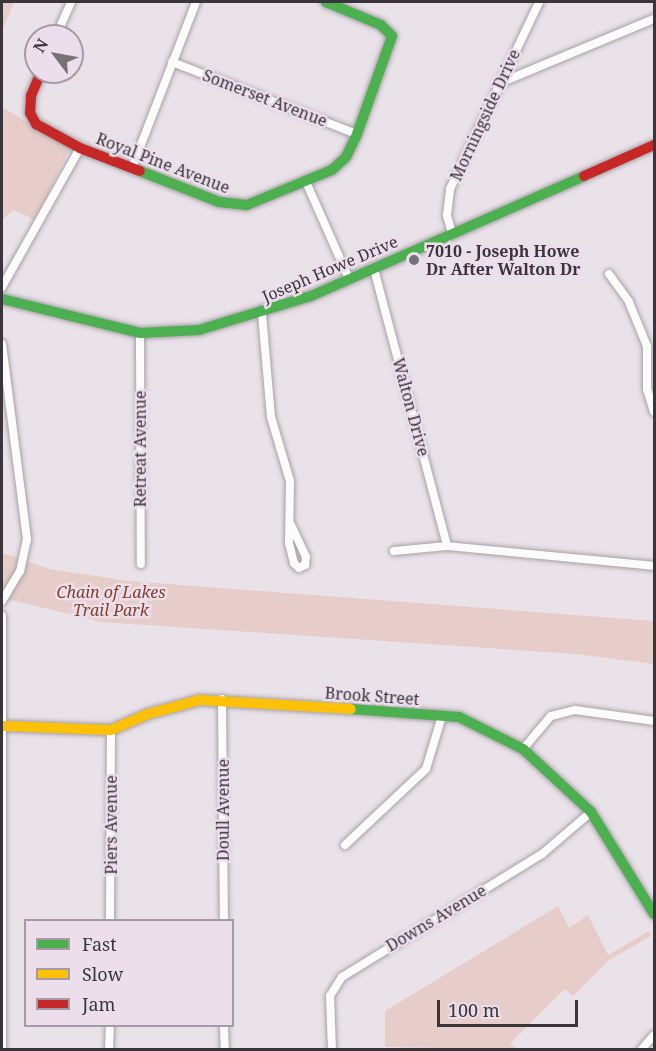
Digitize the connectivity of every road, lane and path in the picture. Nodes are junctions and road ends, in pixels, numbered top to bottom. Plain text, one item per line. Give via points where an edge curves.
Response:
1 (71, 2) edge
2 (196, 2) edge
3 (326, 2) edge
4 (539, 2) edge
5 (654, 19) edge
6 (61, 24) edge
7 (172, 62) junction
8 (500, 83) junction
9 (36, 84) edge
10 (357, 134) junction
11 (654, 145) edge
12 (80, 148) junction
13 (132, 168) junction
14 (307, 184) junction
15 (452, 233) junction
16 (374, 268) junction
17 (609, 274) dead end
18 (349, 279) junction
19 (2, 287) edge
20 (2, 299) edge
21 (262, 314) junction
22 (140, 333) junction
23 (2, 344) edge
24 (651, 344) edge
25 (654, 412) edge
26 (291, 525) junction
27 (447, 546) junction
28 (394, 551) dead end
29 (141, 564) dead end
30 (654, 566) edge
31 (2, 601) edge
32 (2, 616) edge
33 (222, 699) junction
34 (442, 716) junction
35 (654, 721) edge
36 (4, 726) junction
37 (111, 730) junction
38 (523, 749) junction
39 (591, 812) junction
40 (345, 845) dead end
41 (654, 914) edge
42 (110, 919) edge
43 (224, 919) edge
44 (110, 1027) edge
45 (224, 1027) edge
46 (654, 1035) edge
47 (2, 1050) edge
48 (110, 1050) edge
49 (225, 1050) edge
50 (332, 1050) edge
51 (640, 1050) edge

1 - 6 street
2 - 7 street
3 - 10 street, Royal Pine Avenue via 381,25 392,36
4 - 8 street, Morningside Drive
5 - 8 street
7 - 10 street, Somerset Avenue
7 - 13 street
8 - 15 street, Morningside Drive via 450,189 447,215
9 - 12 street, Royal Pine Avenue via 30,113 36,124
10 - 14 street, Royal Pine Avenue via 346,158
11 - 15 street, Joseph Howe Drive
12 - 13 street, Royal Pine Avenue
12 - 19 street
13 - 14 street, Royal Pine Avenue via 234,206
14 - 18 street
15 - 16 street, Joseph Howe Drive
16 - 18 street, Joseph Howe Drive
16 - 27 street, Walton Drive
17 - 24 street
18 - 21 street, Joseph Howe Drive
20 - 22 street, Joseph Howe Drive
21 - 22 street, Joseph Howe Drive via 199,330
21 - 26 street via 271,417 290,481
22 - 29 street, Retreat Avenue
23 - 31 street via 27,539 20,571
24 - 25 street via 647,389
26 - 26 street via 291,555 299,568 305,566 306,557
27 - 28 street
27 - 30 street
32 - 36 street
33 - 34 street, Brook Street
33 - 37 street, Brook Street via 148,714
33 - 43 street, Doull Avenue
34 - 38 street, Brook Street via 459,717 483,726
34 - 40 street via 426,769
35 - 38 street via 575,710 551,716
36 - 37 street, Brook Street
36 - 47 street
37 - 42 street, Piers Avenue
38 - 39 street, Brook Street
39 - 41 street, Brook Street
39 - 50 street, Downs Avenue via 542,854 342,977 330,996
44 - 48 street
45 - 49 street
46 - 51 street

